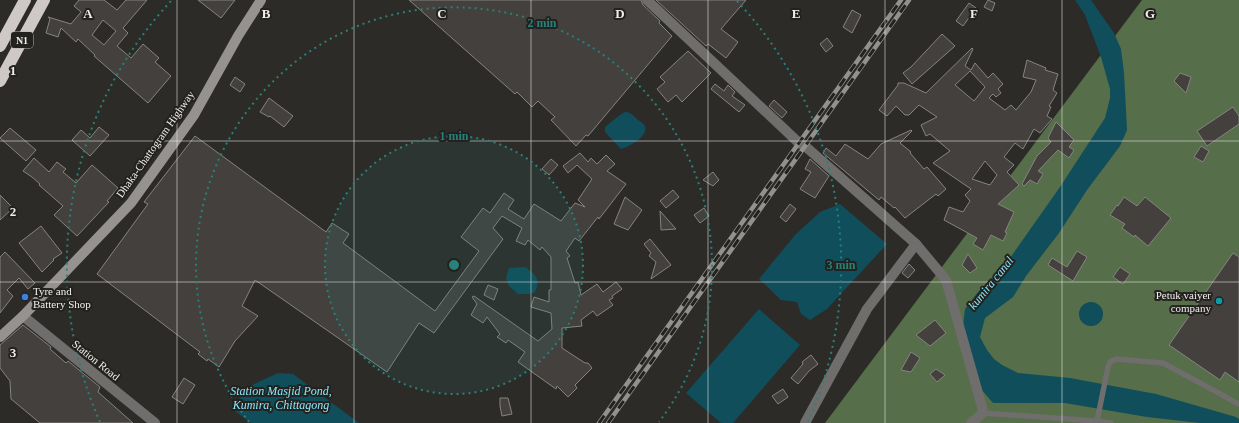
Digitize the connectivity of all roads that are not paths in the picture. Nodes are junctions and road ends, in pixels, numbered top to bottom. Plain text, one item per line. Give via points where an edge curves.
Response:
1 (25, 0) edge
2 (44, 0) edge
3 (261, 0) edge
4 (647, 0) edge
5 (0, 46) edge
6 (0, 81) edge
7 (916, 244) junction
8 (22, 316) junction
9 (0, 337) edge
10 (1239, 404) edge
11 (983, 413) junction
12 (1097, 421) junction
13 (155, 423) edge
14 (805, 423) edge
15 (971, 423) edge
16 (1111, 423) edge

1 - 5 highway, N1
2 - 6 highway, N1
3 - 8 street, Dhaka-Chattogram Highway via 194,114 131,203
4 - 7 street via 799,143
7 - 11 street via 946,280
7 - 14 street via 867,309
8 - 9 street, Dhaka-Chattogram Highway
8 - 13 street, Station Road
10 - 12 lane via 1163,363 1116,359 1110,362 1108,367
11 - 12 lane
11 - 15 street
12 - 16 lane

